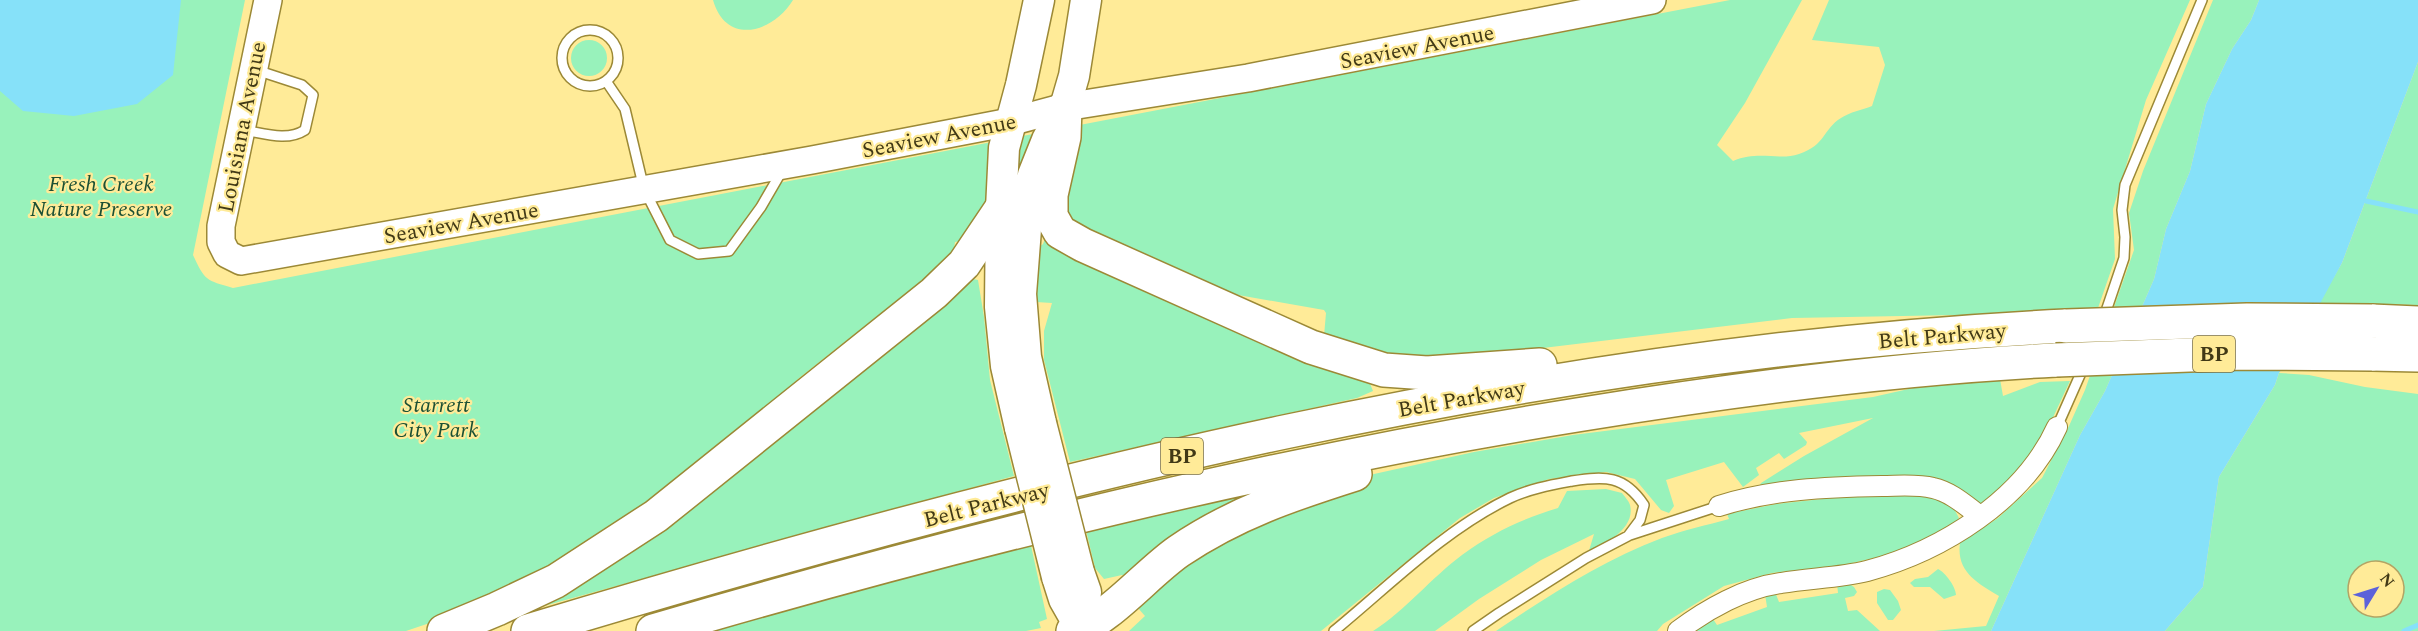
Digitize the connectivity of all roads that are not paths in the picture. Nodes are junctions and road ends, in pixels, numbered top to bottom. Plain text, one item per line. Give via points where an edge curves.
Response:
1 (268, 0) edge
2 (1039, 0) edge
3 (1086, 0) edge
4 (1652, 0) edge
5 (2202, 0) edge
6 (253, 69) junction
7 (606, 81) junction
8 (1065, 107) junction
9 (1010, 122) junction
10 (241, 130) junction
11 (786, 164) junction
12 (644, 189) junction
13 (1001, 209) junction
14 (226, 254) joint
15 (2418, 323) edge
16 (2098, 332) dead end
17 (1850, 342) junction
18 (2090, 351) dead end
19 (2418, 355) edge
20 (1854, 377) junction
21 (1030, 426) junction
22 (2058, 427) joint
23 (1719, 506) joint
24 (1980, 516) junction
25 (1628, 536) junction
26 (1078, 630) edge
27 (444, 631) edge
28 (528, 631) edge
29 (653, 631) edge
30 (1334, 631) edge
31 (1473, 631) edge
32 (1678, 631) edge

1 - 6 street, Louisiana Avenue
2 - 9 main road via 1022,85
3 - 8 main road
4 - 8 street, Seaview Avenue via 1248,78
5 - 16 lane via 2125,185 2124,258
6 - 10 street, Louisiana Avenue
6 - 10 lane via 302,85 313,95 305,130 299,134 282,136
7 - 7 lane via 617,65 616,46 602,32 583,30 574,34 563,48 567,74 581,85
7 - 12 lane via 625,109
8 - 9 street, Seaview Avenue
8 - 17 highway via 1064,137 1051,195 1051,216 1060,232 1311,347 1384,370 1426,373
8 - 21 main road via 1033,175 1028,203 1021,294
9 - 11 street, Seaview Avenue
9 - 13 main road via 1004,148
10 - 14 street, Louisiana Avenue via 221,226
11 - 12 street, Seaview Avenue
11 - 12 lane via 729,251 698,254 670,240
12 - 14 street, Seaview Avenue via 241,261
13 - 21 main road via 1000,307 1006,366
13 - 27 highway via 964,264 934,293 656,516 556,581
15 - 17 highway, Belt Parkway / BP, bridge via 2235,320 2066,326
17 - 28 highway, Belt Parkway / BP via 1688,360 1534,385 1254,439 870,533
18 - 22 lane
19 - 20 highway, Belt Parkway / BP, bridge via 2243,353 2056,360
20 - 26 highway via 1432,452 1291,494 1229,520 1179,551 1105,614
20 - 29 highway, Belt Parkway / BP via 1691,396 1398,446 1266,473 1002,535
21 - 26 main road, bridge via 1069,575 1064,599
22 - 24 street via 2049,446 2020,482
23 - 24 street via 1802,489 1906,486 1932,488 1957,498
23 - 25 lane
24 - 32 street via 1931,547 1902,559 1866,572 1778,583 1745,593
25 - 30 lane via 1640,520 1644,505 1635,492 1616,479 1591,478 1547,485 1512,497 1475,518
25 - 31 lane

